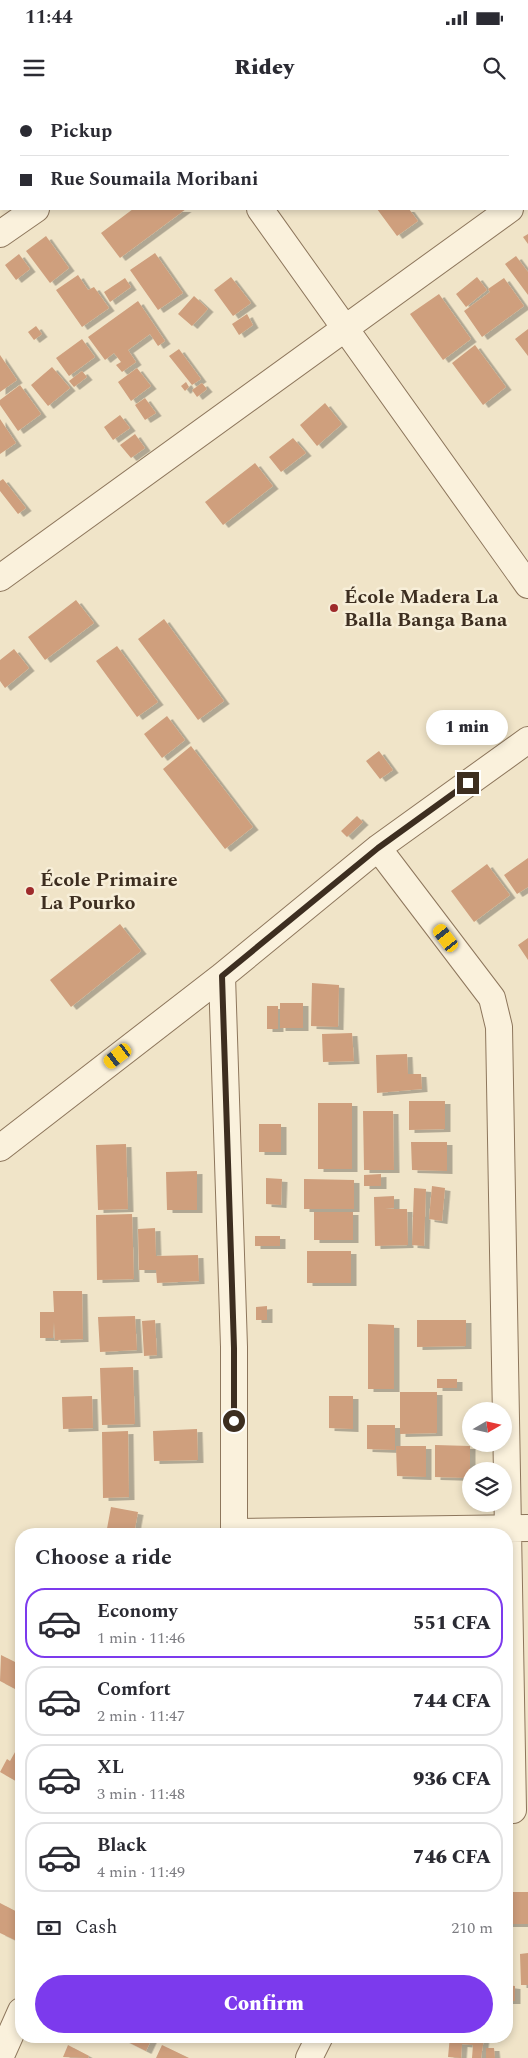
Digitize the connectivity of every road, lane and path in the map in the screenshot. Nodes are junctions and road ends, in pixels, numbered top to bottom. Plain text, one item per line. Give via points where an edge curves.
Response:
1 (35, 210) edge
2 (261, 210) edge
3 (509, 210) edge
4 (0, 234) edge
5 (346, 329) junction
6 (0, 578) edge
7 (528, 585) edge
8 (528, 740) edge
9 (378, 848) junction
10 (222, 976) junction
11 (0, 1148) edge
12 (234, 1528) edge
13 (518, 1528) edge
14 (516, 1810) edge
15 (15, 2028) edge
16 (316, 2043) edge
17 (6, 2053) edge
18 (309, 2058) edge

1 - 4 street
2 - 5 street
3 - 5 street
5 - 6 street
5 - 7 street
8 - 9 street
9 - 10 street
9 - 13 street via 492,998 499,1027
10 - 11 street
10 - 12 street via 234,1348
13 - 14 street
15 - 17 street
16 - 18 street

